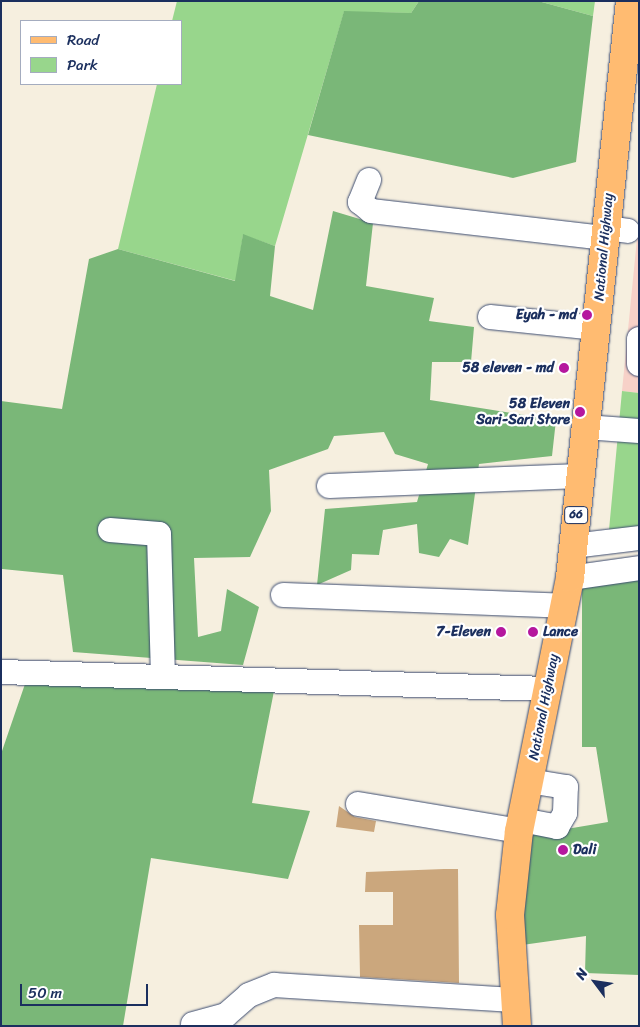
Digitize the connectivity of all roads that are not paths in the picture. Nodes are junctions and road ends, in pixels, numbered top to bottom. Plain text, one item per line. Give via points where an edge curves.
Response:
1 (630, 1) edge
2 (629, 71) edge
3 (369, 180) dead end
4 (613, 233) junction
5 (490, 317) dead end
6 (596, 328) junction
7 (639, 339) edge
8 (639, 364) edge
9 (584, 426) junction
10 (639, 431) edge
11 (580, 476) junction
12 (330, 486) dead end
13 (110, 530) dead end
14 (639, 538) edge
15 (573, 546) junction
16 (639, 568) edge
17 (570, 578) junction
18 (283, 596) dead end
19 (565, 606) junction
20 (1, 672) edge
21 (164, 674) junction
22 (546, 689) junction
23 (529, 782) junction
24 (358, 804) dead end
25 (520, 826) junction
26 (515, 1013) edge
27 (193, 1024) dead end

1 - 2 main road, National Highway / 66
2 - 4 main road, National Highway / 66
3 - 4 street via 360,202 371,211
4 - 6 main road, National Highway / 66
5 - 6 street
6 - 9 main road, National Highway / 66
7 - 8 street
9 - 10 street
9 - 11 main road, National Highway / 66
11 - 12 street
11 - 15 main road, National Highway / 66
13 - 21 street via 159,534
14 - 15 street
15 - 17 main road, National Highway / 66
16 - 17 street
17 - 19 main road, National Highway / 66
18 - 19 street
19 - 22 main road, National Highway / 66
20 - 21 street
21 - 22 street
22 - 23 main road, National Highway / 66
23 - 25 main road, National Highway / 66
23 - 25 street via 566,788 565,813 557,827
24 - 25 street
25 - 26 main road, National Highway / 66 via 510,915
26 - 27 street via 274,985 249,995 226,1016

